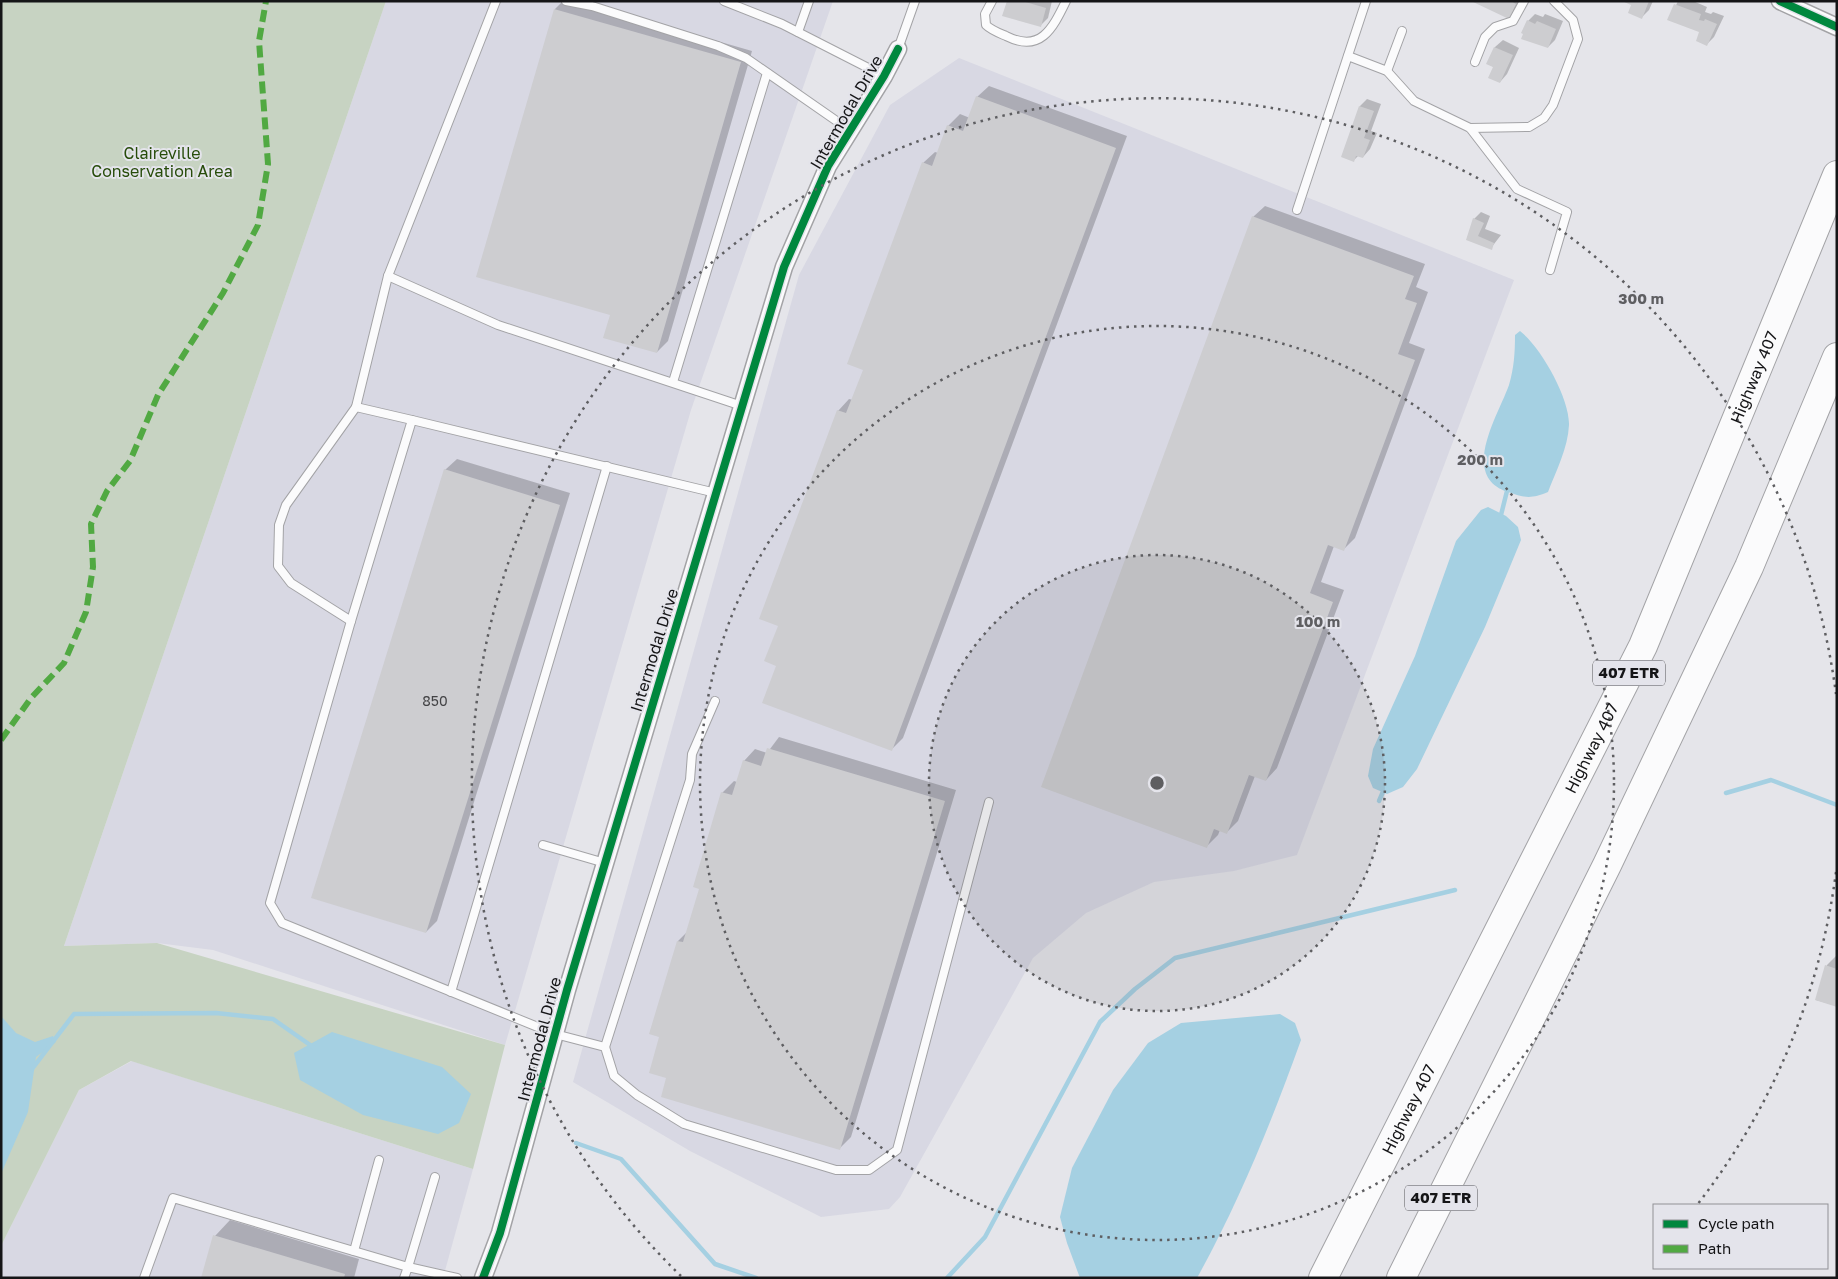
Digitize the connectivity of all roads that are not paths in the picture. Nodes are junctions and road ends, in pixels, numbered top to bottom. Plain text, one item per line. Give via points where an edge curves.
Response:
1 (496, 1) edge
2 (566, 1) edge
3 (724, 1) edge
4 (809, 1) edge
5 (915, 1) edge
6 (992, 1) edge
7 (1066, 1) edge
8 (1366, 1) edge
9 (1524, 1) edge
10 (1554, 1) edge
11 (1780, 1) edge
12 (1837, 27) edge
13 (1402, 31) dead end
14 (798, 32) junction
15 (898, 49) joint
16 (1348, 56) junction
17 (1475, 62) dead end
18 (1386, 71) junction
19 (767, 73) junction
20 (884, 76) junction
21 (1470, 128) junction
22 (851, 131) junction
23 (1837, 175) edge
24 (1297, 210) dead end
25 (1550, 270) dead end
26 (388, 276) junction
27 (1837, 357) edge
28 (673, 382) junction
29 (742, 406) junction
30 (356, 407) junction
31 (412, 420) junction
32 (607, 466) junction
33 (716, 493) junction
34 (351, 621) junction
35 (715, 701) dead end
36 (988, 802) dead end
37 (543, 845) dead end
38 (605, 863) junction
39 (451, 992) junction
40 (554, 1034) junction
41 (605, 1047) junction
42 (378, 1160) dead end
43 (435, 1177) dead end
44 (354, 1251) junction
45 (408, 1267) junction
46 (144, 1278) edge
47 (404, 1278) edge
48 (457, 1278) edge
49 (483, 1278) edge
50 (1323, 1278) edge
51 (1401, 1278) edge

1 - 26 lane
2 - 19 lane via 592,6 718,46 746,58
3 - 14 lane
4 - 14 lane
5 - 15 lane
6 - 7 lane via 985,14 986,24 1018,42 1032,43 1048,30
8 - 16 lane
9 - 17 lane via 1513,21 1495,27 1485,37
10 - 21 lane via 1573,20 1578,39 1554,104 1544,118 1529,127
11 - 12 street
13 - 18 lane
14 - 20 lane
15 - 20 street, Intermodal Drive
16 - 18 lane
16 - 24 lane
18 - 21 lane via 1414,101
19 - 22 lane
19 - 28 lane
20 - 22 street, Intermodal Drive
21 - 25 lane via 1517,189 1567,212
22 - 29 street, Intermodal Drive via 828,166 784,267
23 - 50 highway, Highway 407 / 407 ETR via 1643,646
26 - 28 lane via 498,325
26 - 30 lane
27 - 51 highway, 407 ETR via 1745,576
28 - 29 lane
29 - 33 street, Intermodal Drive
30 - 31 lane
30 - 34 lane via 286,504 279,525 278,566 291,583
31 - 32 lane
31 - 34 lane
32 - 33 lane
32 - 39 lane
33 - 38 street, Intermodal Drive
34 - 39 lane via 270,903 282,923
35 - 41 lane via 692,754 690,780
36 - 41 lane via 897,1150 869,1170 836,1170 684,1124 637,1095 614,1076
37 - 38 lane
38 - 40 street, Intermodal Drive
39 - 40 lane
40 - 41 lane
40 - 49 street, Intermodal Drive via 500,1233
42 - 44 lane
43 - 45 lane
44 - 45 lane
44 - 46 lane via 173,1198
45 - 47 lane
45 - 48 lane

